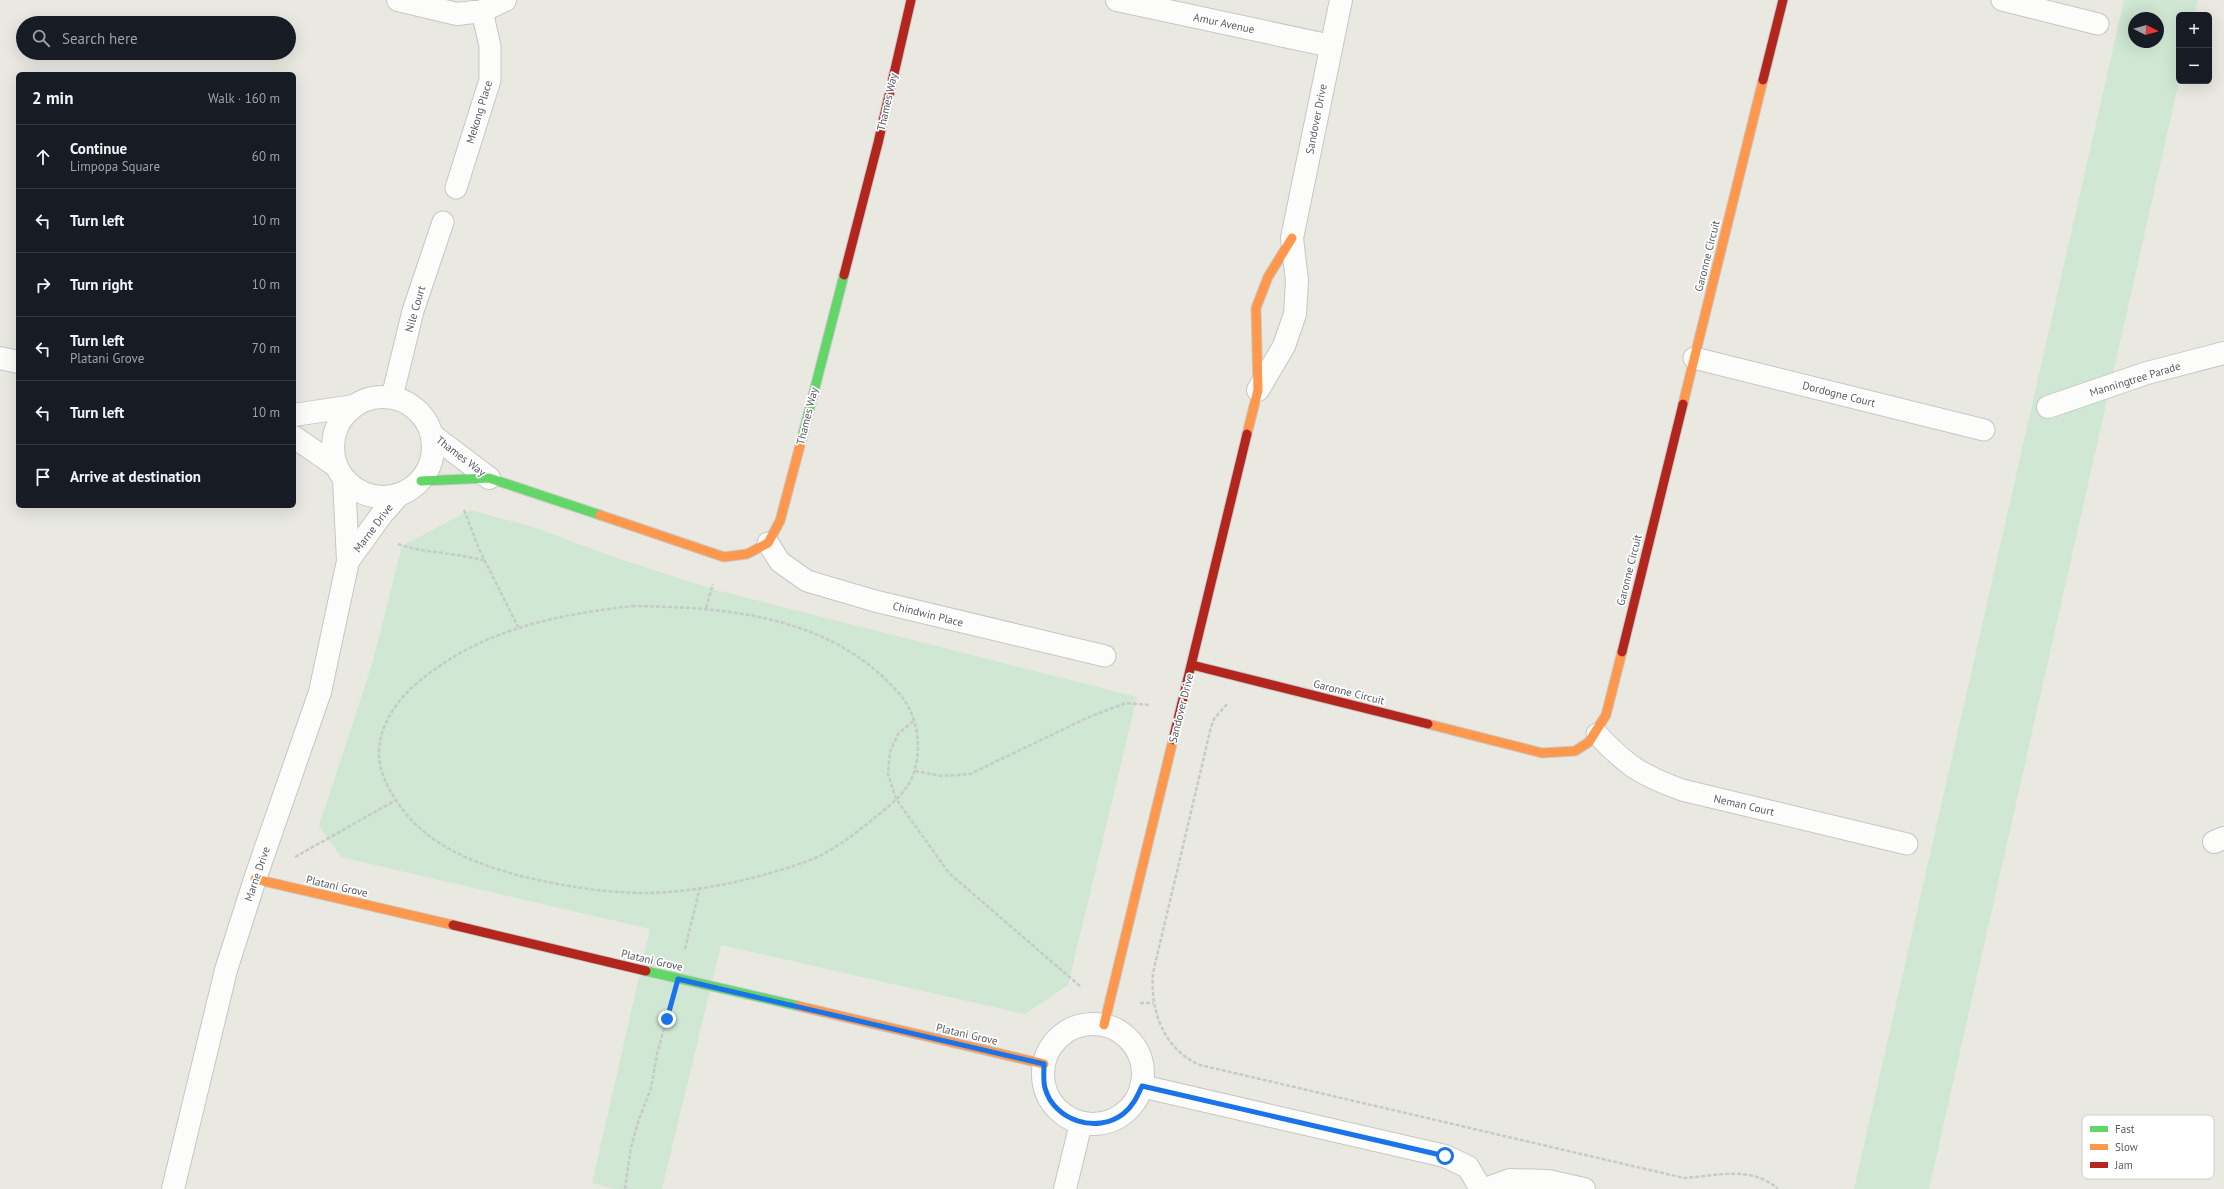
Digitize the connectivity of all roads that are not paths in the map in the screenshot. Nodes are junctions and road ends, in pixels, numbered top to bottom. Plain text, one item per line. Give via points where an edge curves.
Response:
1 (398, 0) edge
2 (505, 0) edge
3 (911, 0) edge
4 (1117, 0) edge
5 (1341, 0) edge
6 (1783, 0) edge
7 (2002, 0) edge
8 (482, 11) junction
9 (2098, 24) dead end
10 (1331, 46) junction
11 (456, 188) dead end
12 (443, 222) dead end
13 (1292, 238) junction
14 (2224, 353) edge
15 (0, 358) edge
16 (1694, 358) junction
17 (16, 362) edge
18 (1258, 390) junction
19 (392, 397) junction
20 (354, 406) junction
21 (2048, 407) dead end
22 (296, 415) edge
23 (1984, 430) dead end
24 (432, 435) junction
25 (296, 439) edge
26 (340, 473) junction
27 (489, 478) junction
28 (421, 480) junction
29 (399, 495) junction
30 (768, 543) junction
31 (348, 561) junction
32 (1105, 656) dead end
33 (1192, 665) junction
34 (1597, 734) junction
35 (1907, 844) dead end
36 (255, 879) junction
37 (1104, 1025) junction
38 (1044, 1064) junction
39 (1142, 1086) junction
40 (1081, 1123) junction
41 (173, 1189) edge
42 (1065, 1189) edge
43 (1481, 1189) edge
44 (1485, 1189) edge
45 (1584, 1189) edge

1 - 8 street via 457,14
2 - 8 street
3 - 30 street, Thames Way via 878,143 780,521
4 - 10 street, Amur Avenue
5 - 10 street, Sandover Drive
6 - 16 street, Garonne Circuit
7 - 9 lane
8 - 11 lane, Mekong Place via 492,62 490,80
10 - 13 street, Sandover Drive
12 - 19 lane, Nile Court via 413,311
13 - 18 street, Sandover Drive via 1268,277 1256,308
13 - 18 street, Sandover Drive via 1297,281 1295,314 1284,346
14 - 21 street, Manningtree Parade via 2147,373
15 - 17 street
16 - 23 lane, Dordogne Court
16 - 34 street, Garonne Circuit via 1606,715
18 - 33 street, Sandover Drive
19 - 20 street via 378,397
19 - 24 street via 406,401 418,410
20 - 22 street
20 - 26 street via 342,418 335,433 333,449
24 - 27 street, Thames Way
24 - 28 street via 433,459
25 - 26 street
26 - 29 street via 356,489 369,496 384,498
26 - 31 street, Marne Drive
27 - 28 street, Thames Way
27 - 30 street, Thames Way via 724,557 747,554
28 - 29 street via 411,490
29 - 31 street, Marne Drive
30 - 32 lane, Chindwin Place via 780,562 807,581 875,601
31 - 36 street, Marne Drive via 320,692
33 - 34 street, Garonne Circuit via 1542,753 1562,755 1583,749
33 - 37 street, Sandover Drive
34 - 35 lane, Neman Court via 1621,760 1648,777 1682,790
36 - 38 street, Platani Grove
36 - 41 street, Marne Drive via 226,970
37 - 38 street via 1078,1026 1062,1034 1050,1047
37 - 39 street via 1120,1032 1133,1044 1141,1060
38 - 40 street via 1044,1088 1052,1104 1065,1116
39 - 40 street via 1135,1102 1122,1114 1107,1122
39 - 43 street via 1445,1156 1468,1167
40 - 42 street
44 - 45 street via 1510,1180 1548,1180

